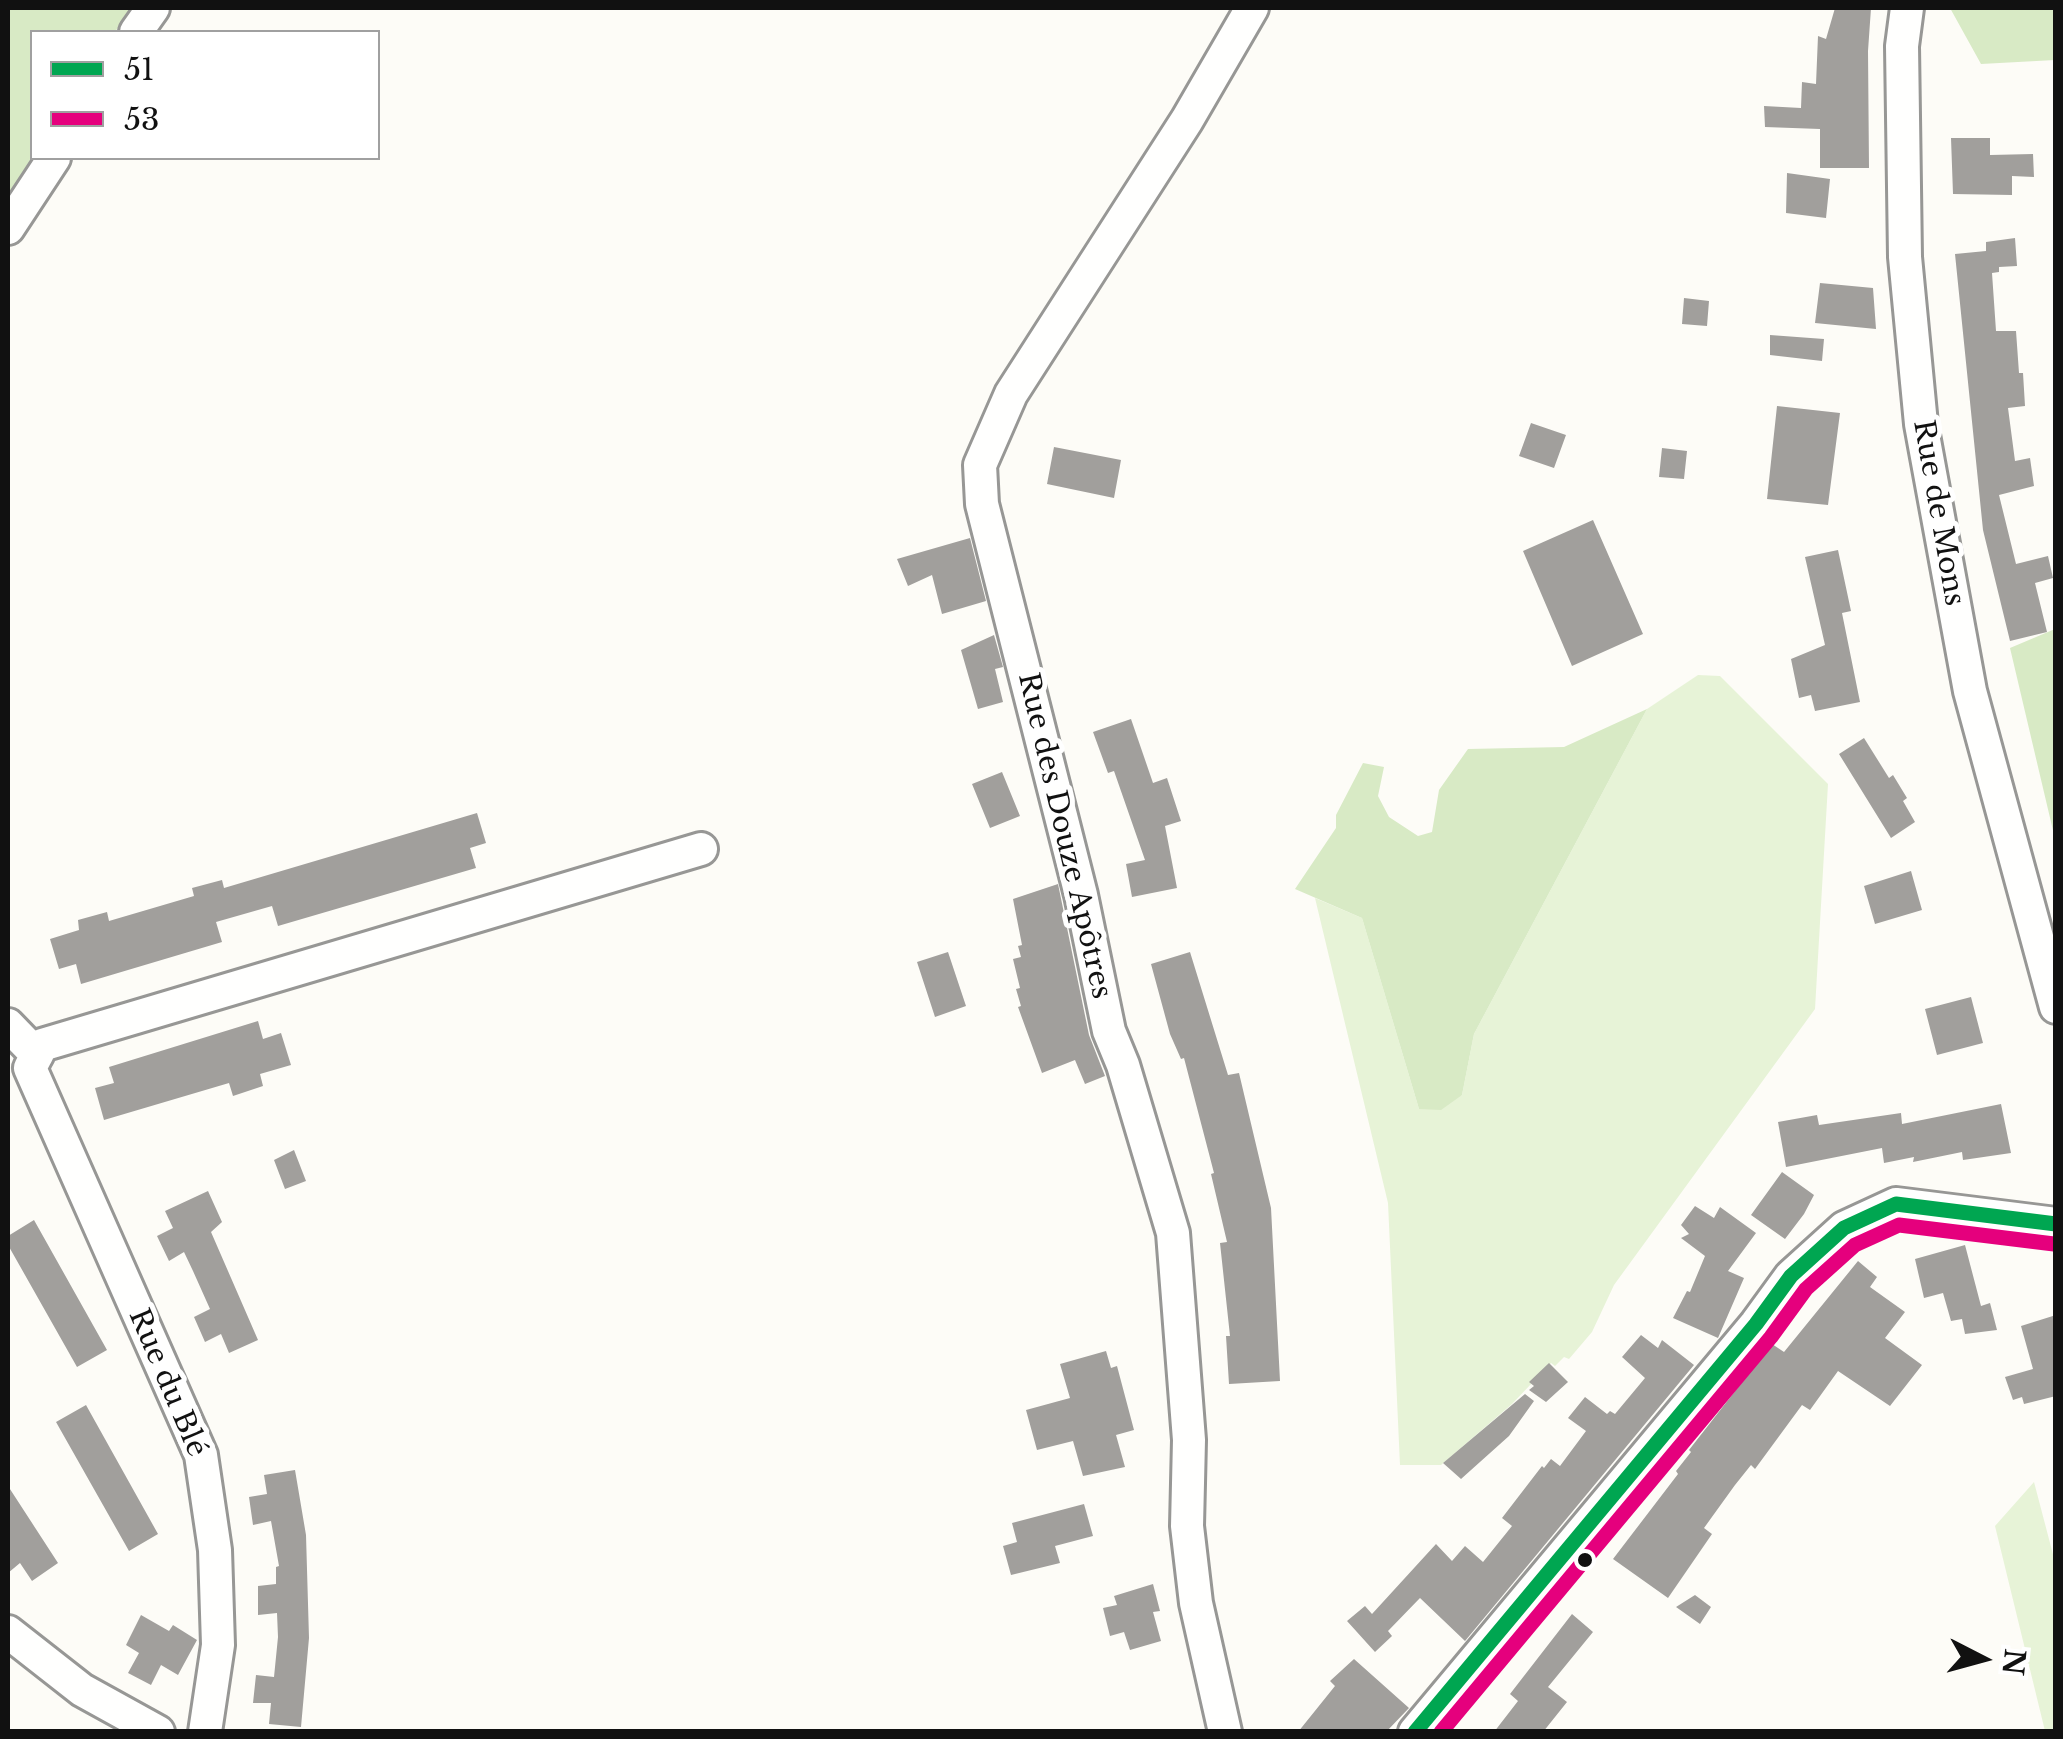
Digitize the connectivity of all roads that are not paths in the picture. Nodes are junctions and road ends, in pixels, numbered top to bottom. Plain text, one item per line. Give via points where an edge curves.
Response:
1 (153, 8) edge
2 (1252, 8) edge
3 (1906, 8) edge
4 (137, 30) edge
5 (53, 160) edge
6 (8, 228) edge
7 (701, 848) dead end
8 (2056, 1007) edge
9 (8, 1025) edge
10 (37, 1055) junction
11 (2047, 1224) edge
12 (8, 1632) edge
13 (158, 1732) edge
14 (205, 1732) edge
15 (1226, 1732) edge
16 (1415, 1732) edge

1 - 4 street
2 - 15 street, Rue des Douze Apôtres via 1011,394 980,465 982,504 1109,1031 1173,1234 1189,1440 1187,1526 1196,1603
3 - 8 street, Rue de Mons via 1904,257 1921,424 1970,691
5 - 6 street
7 - 10 street via 42,1045
9 - 10 street
10 - 14 street, Rue du Blé via 30,1068 200,1454 215,1550 218,1645
11 - 16 street via 1896,1204 1844,1228 1791,1276
12 - 13 street via 82,1690

